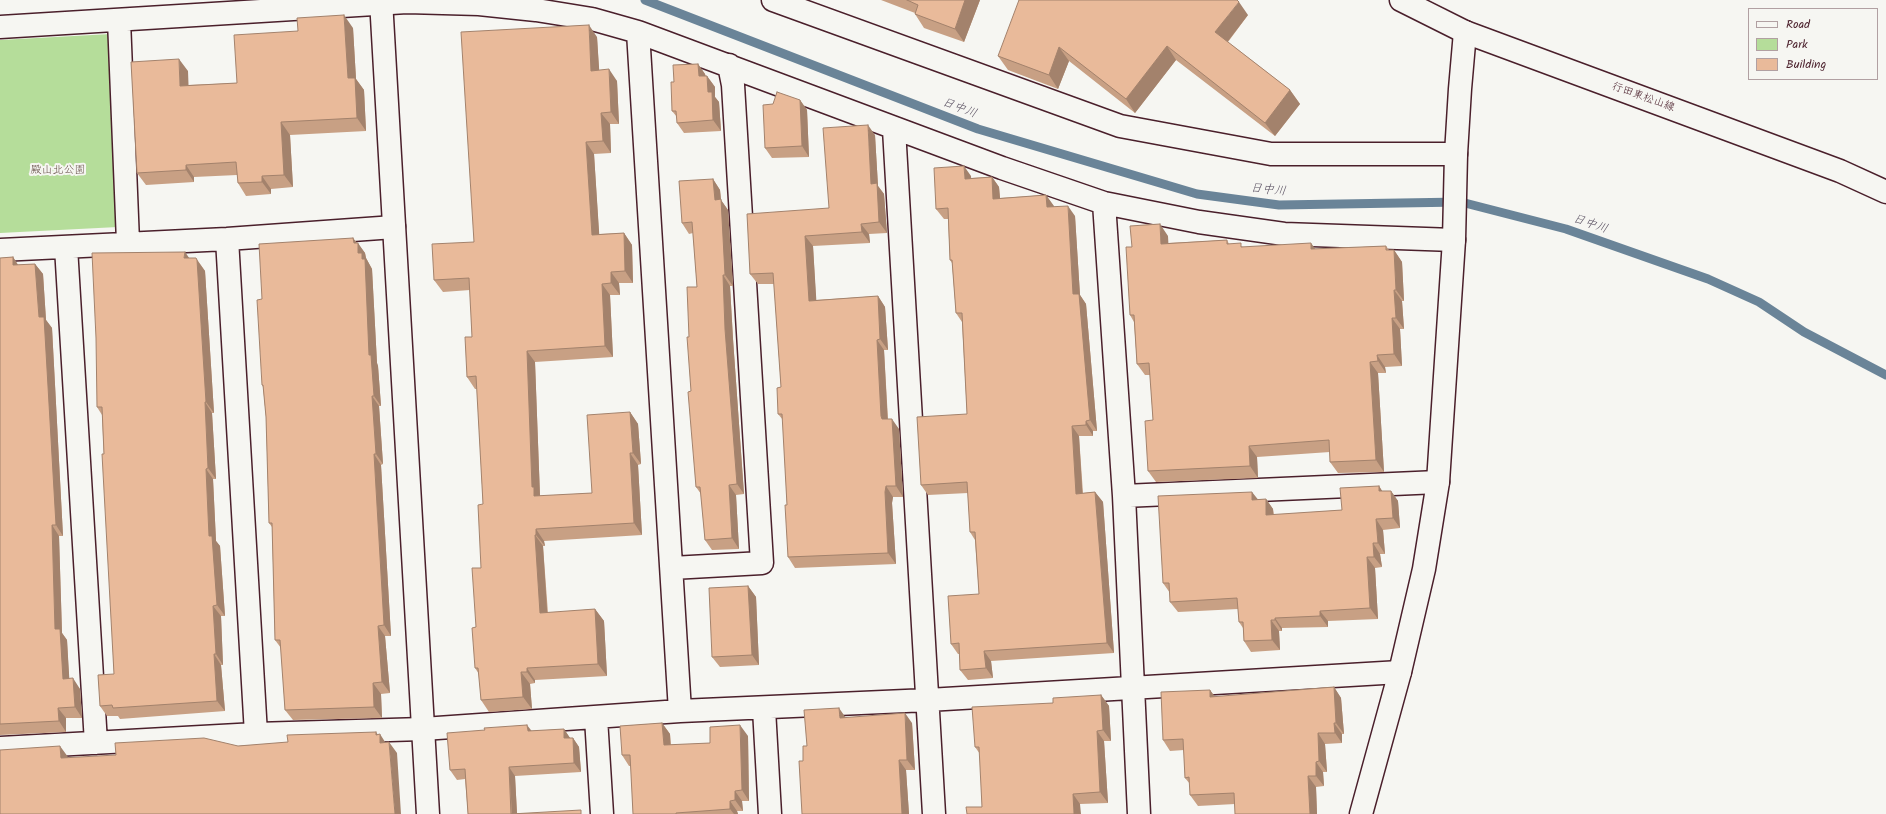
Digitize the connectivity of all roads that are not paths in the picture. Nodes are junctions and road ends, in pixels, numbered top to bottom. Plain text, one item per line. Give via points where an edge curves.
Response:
1 (774, 0) edge
2 (1401, 0) edge
3 (381, 2) edge
4 (119, 20) junction
5 (0, 26) edge
6 (638, 32) junction
7 (1465, 32) junction
8 (729, 65) junction
9 (894, 129) junction
10 (1456, 154) junction
11 (1886, 192) edge
12 (1104, 203) junction
13 (394, 227) junction
14 (227, 238) junction
15 (1454, 240) junction
16 (128, 242) junction
17 (66, 246) junction
18 (0, 250) edge
19 (1438, 482) junction
20 (1124, 496) junction
21 (672, 568) junction
22 (1400, 672) junction
23 (1132, 688) junction
24 (928, 700) junction
25 (764, 709) junction
26 (680, 711) junction
27 (596, 718) junction
28 (423, 729) junction
29 (256, 734) junction
30 (96, 743) junction
31 (0, 748) edge
32 (428, 814) edge
33 (602, 814) edge
34 (770, 814) edge
35 (934, 814) edge
36 (1139, 814) edge
37 (1361, 814) edge

1 - 10 street via 1120,126 1271,154
2 - 7 street, 行田東松山線
3 - 4 street
3 - 6 street via 478,4 592,19
3 - 13 street
4 - 5 street
4 - 16 street
6 - 8 street
6 - 21 street
7 - 10 street
7 - 11 street, 行田東松山線 via 1840,171
8 - 9 street
8 - 21 street via 733,85 762,563
9 - 12 street
9 - 24 street
10 - 15 street
12 - 15 street via 1200,222 1284,234
12 - 20 street
13 - 14 street
13 - 28 street
14 - 16 street
14 - 29 street
15 - 19 street
16 - 17 street
17 - 18 street
17 - 30 street
19 - 20 street
19 - 22 street via 1424,569
20 - 23 street
21 - 26 street
22 - 23 street
22 - 37 street
23 - 24 street
23 - 36 street
24 - 25 street
24 - 35 street
25 - 26 street
25 - 34 street
26 - 27 street
27 - 28 street
27 - 33 street
28 - 29 street
28 - 32 street
29 - 30 street
30 - 31 street

